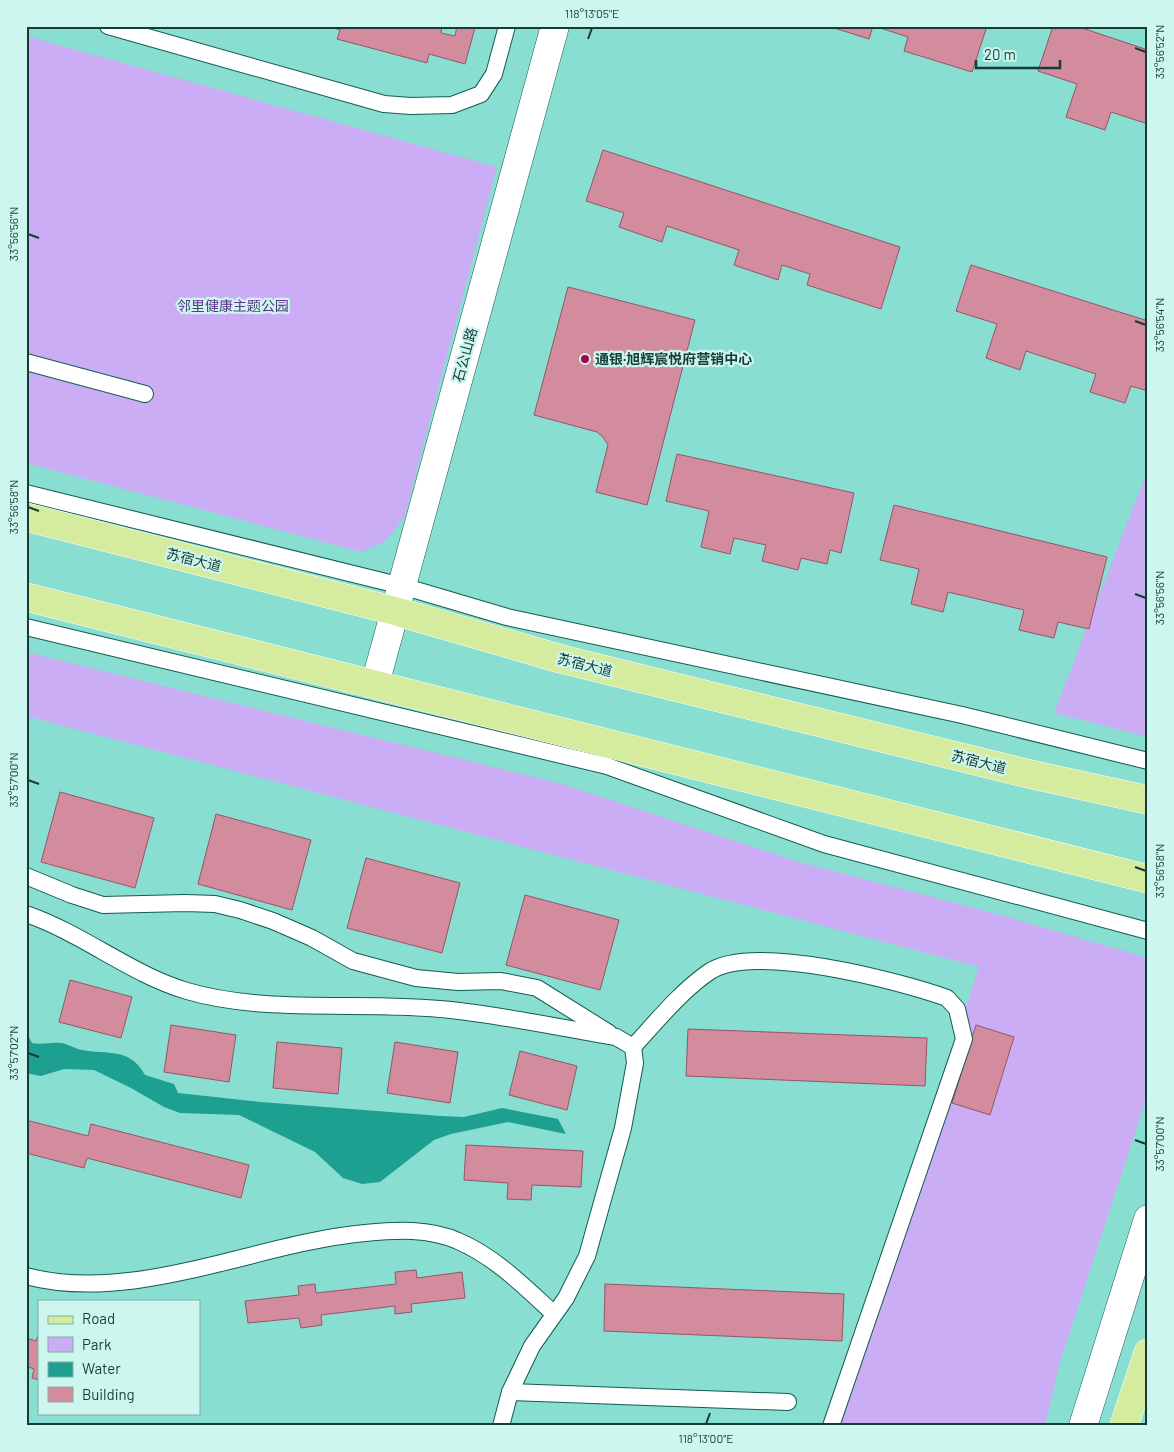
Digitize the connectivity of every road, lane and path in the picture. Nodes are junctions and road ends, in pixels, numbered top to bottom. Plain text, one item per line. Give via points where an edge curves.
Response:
1 (108, 26) edge
2 (506, 26) edge
3 (554, 26) edge
4 (26, 362) edge
5 (145, 394) dead end
6 (26, 493) edge
7 (26, 517) edge
8 (26, 596) edge
9 (399, 599) junction
10 (26, 627) edge
11 (375, 684) junction
12 (1148, 761) edge
13 (1148, 800) edge
14 (26, 876) edge
15 (1148, 879) edge
16 (26, 914) edge
17 (1148, 931) edge
18 (616, 1037) junction
19 (633, 1047) junction
20 (1148, 1219) edge
21 (26, 1276) edge
22 (554, 1314) junction
23 (1148, 1353) edge
24 (510, 1392) junction
25 (788, 1402) dead end
26 (501, 1426) edge
27 (831, 1426) edge
28 (1082, 1426) edge
29 (1124, 1426) edge

1 - 2 lane via 384,104 411,106 452,105 480,94 494,74
3 - 9 street, 石公山路
4 - 5 lane
6 - 9 lane
7 - 9 main road, 苏宿大道
8 - 11 main road
9 - 11 street, 石公山路
9 - 12 lane via 507,617 962,715
9 - 13 main road, 苏宿大道 via 561,659 1025,774
10 - 17 lane via 607,766 824,844
11 - 15 main road
14 - 18 lane via 103,905 214,904 240,910 312,938 353,961 416,978 458,982 501,981 537,988
16 - 18 lane via 186,991 242,1002 450,1010
18 - 19 lane
19 - 22 lane via 635,1063 623,1128 587,1256 566,1298
19 - 27 lane via 674,1002 710,971 746,961 776,960 856,973 947,998 957,1010 964,1039
20 - 28 street
21 - 22 lane via 52,1283 94,1285 162,1275 342,1235 406,1229 457,1240 526,1288
22 - 24 lane via 532,1346
23 - 29 main road
24 - 25 lane
24 - 26 lane

